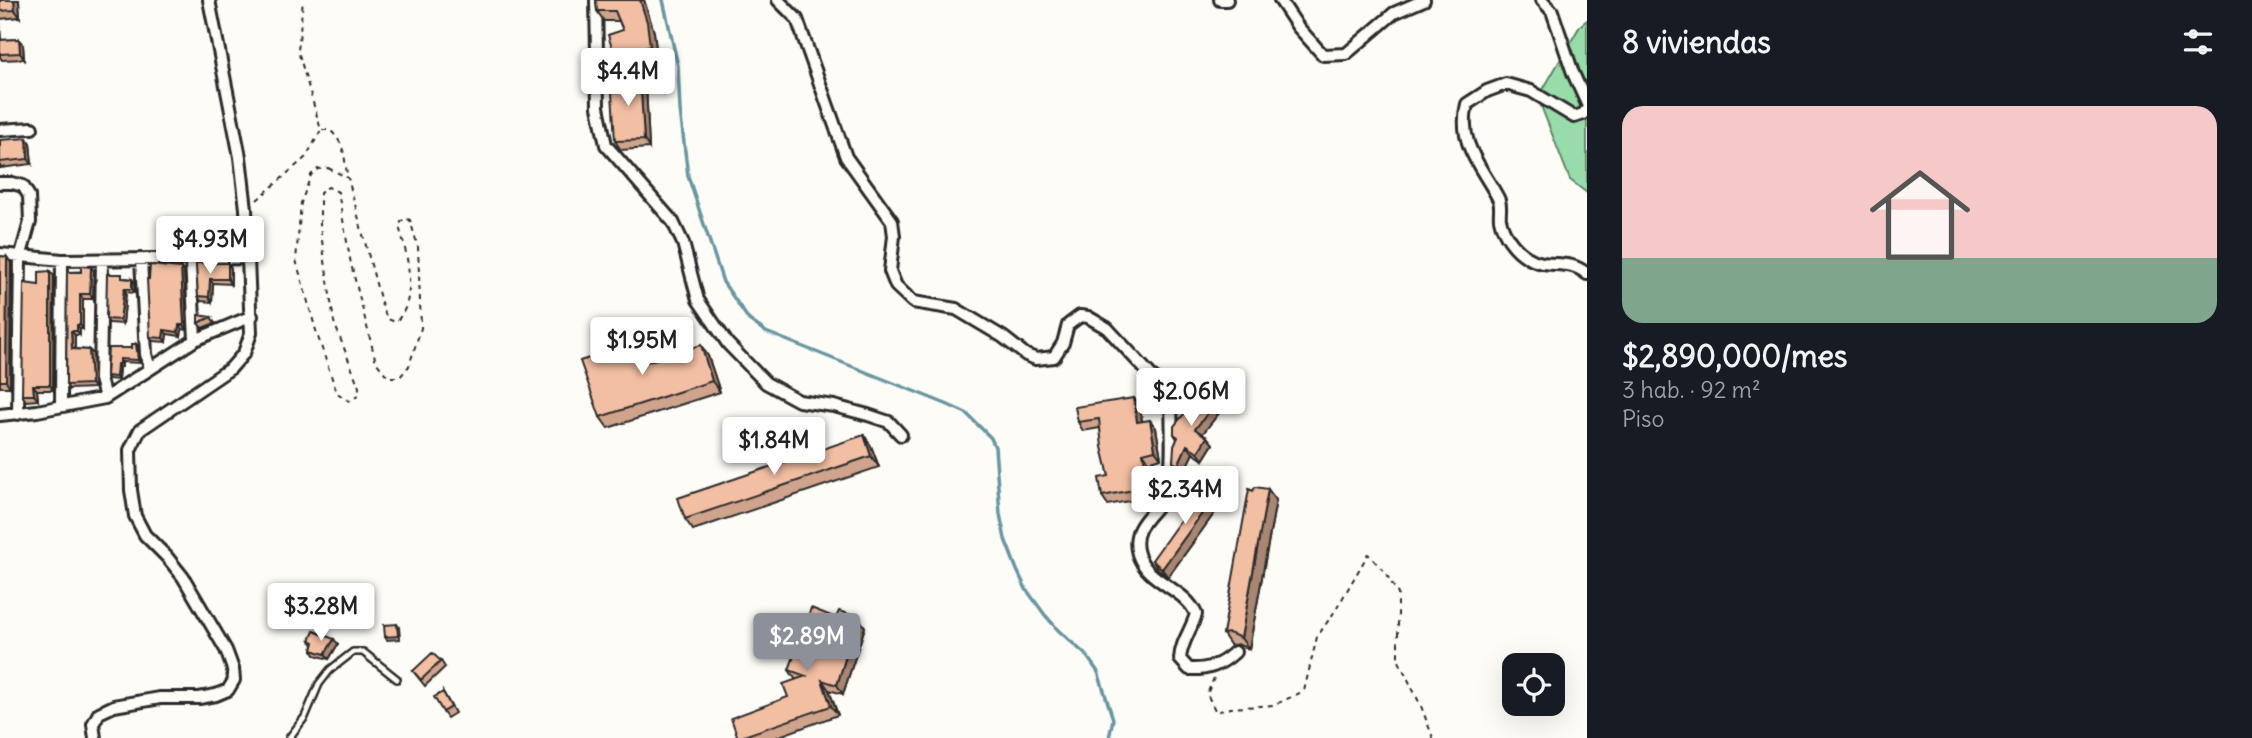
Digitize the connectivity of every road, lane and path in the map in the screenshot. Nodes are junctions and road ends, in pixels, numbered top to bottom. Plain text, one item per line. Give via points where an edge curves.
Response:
1 (209, 0) edge
2 (303, 0) edge
3 (596, 0) edge
4 (778, 0) edge
5 (1220, 0) edge
6 (1227, 0) edge
7 (1280, 0) edge
8 (1424, 0) edge
9 (1542, 0) edge
10 (1587, 106) edge
11 (33, 128) dead end
12 (0, 130) edge
13 (321, 130) junction
14 (348, 177) junction
15 (0, 183) edge
16 (246, 209) junction
17 (0, 254) edge
18 (20, 258) junction
19 (248, 258) junction
20 (141, 259) junction
21 (191, 259) junction
22 (62, 260) junction
23 (102, 260) junction
24 (1587, 274) edge
25 (252, 316) junction
26 (195, 340) junction
27 (150, 369) junction
28 (105, 398) junction
29 (61, 405) junction
30 (18, 414) junction
31 (0, 415) edge
32 (901, 435) dead end
33 (1235, 652) dead end
34 (1220, 664) junction
35 (397, 679) dead end
36 (96, 738) edge
37 (289, 738) edge
38 (1433, 738) edge

1 - 16 street
2 - 13 path via 298,51
3 - 32 street via 598,107 606,145 673,222 698,300 727,344 766,383 799,401 868,415 889,422
4 - 34 street via 797,19 846,157 892,221 890,271 895,286 913,302 956,309 1036,359 1054,357 1068,326 1080,316 1088,317 1107,328 1171,397 1168,491 1144,520 1137,538 1138,553 1147,571 1191,601 1196,614 1181,645 1180,659 1189,669
5 - 6 street
7 - 8 street via 1323,55 1346,54 1394,13
9 - 10 street via 1552,10
10 - 24 street via 1583,114 1574,117 1531,91 1506,83 1467,104 1464,116 1470,149 1499,199 1503,231 1512,243 1539,263 1562,263
11 - 12 street
13 - 14 path via 330,130 339,138
13 - 16 path via 306,157
14 - 14 path via 383,310 395,322 403,316 410,296 400,230 401,222 410,220 418,247 421,328 409,366 400,377 388,377 376,362 338,192 328,187 320,193 320,227 334,322 359,387 358,396 349,401 337,393 296,260 301,203 311,175 328,168
15 - 18 street via 23,186 29,196 30,222
16 - 19 street
17 - 18 street
18 - 22 street
18 - 30 street
19 - 21 street
19 - 25 street
20 - 21 street
20 - 23 street
20 - 27 street
21 - 26 street
22 - 23 street
22 - 29 street
23 - 28 street via 100,379
25 - 26 street
25 - 36 street via 244,353 231,368 140,430 130,450 135,516 145,535 188,585 226,650 234,680 228,690 216,695 114,706 99,713 93,724
26 - 27 street
27 - 28 street
28 - 29 street
29 - 30 street
30 - 31 street
33 - 34 street
34 - 38 path via 1207,694 1216,712 1274,705 1304,691 1317,637 1368,554 1398,594 1398,659
35 - 37 lane via 363,652 353,652 319,684 305,717

